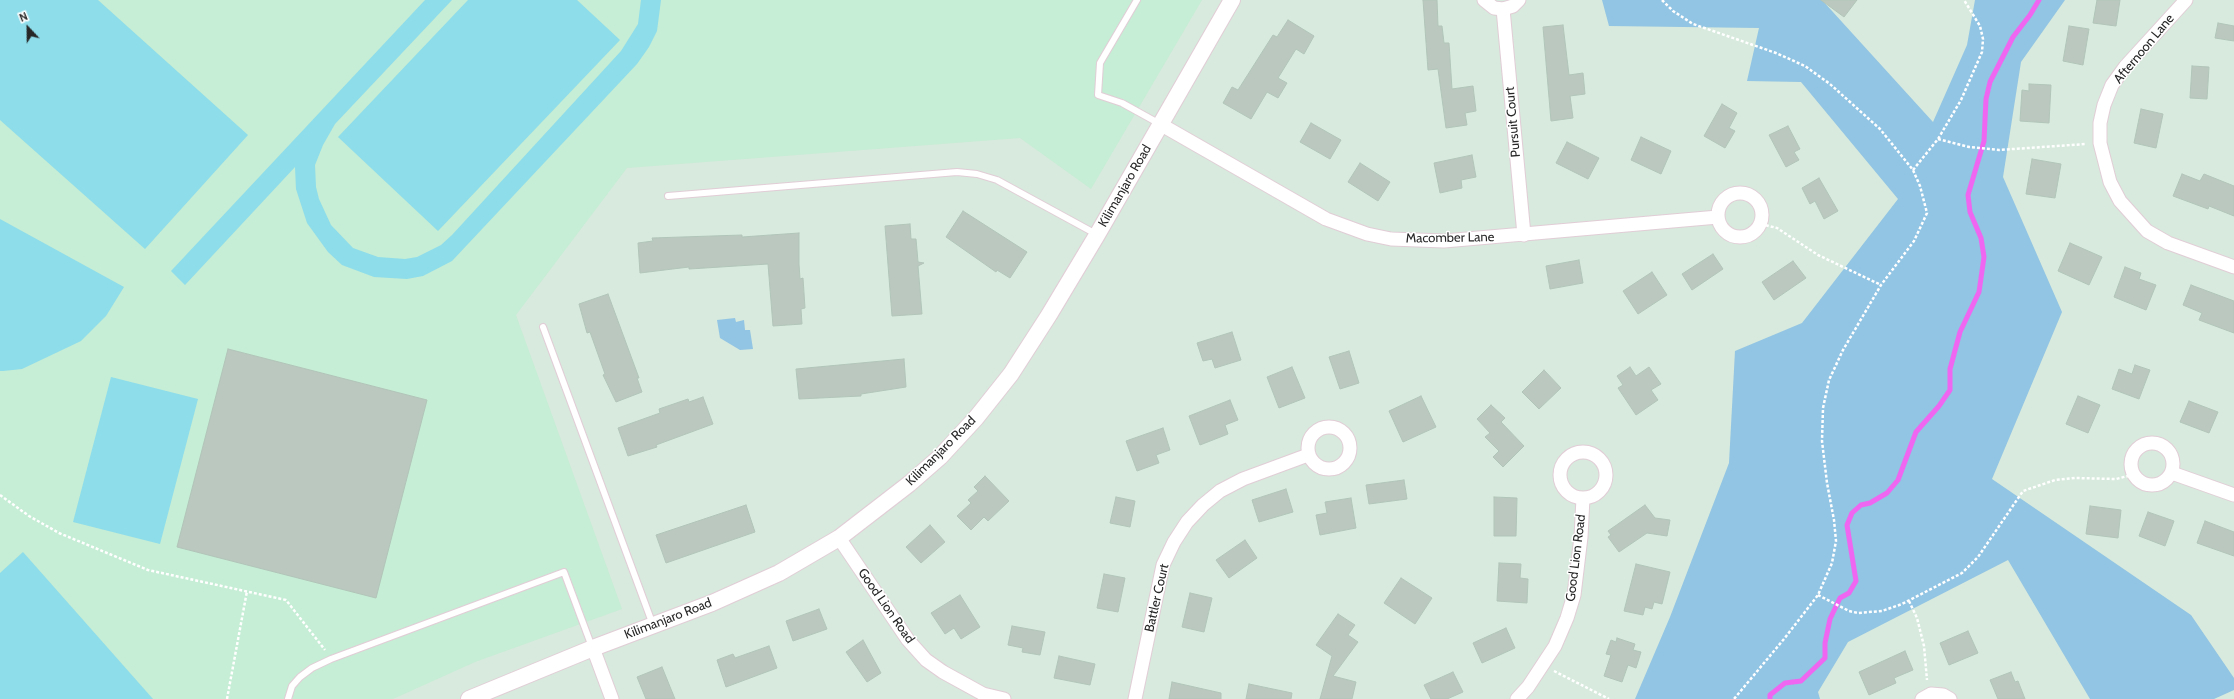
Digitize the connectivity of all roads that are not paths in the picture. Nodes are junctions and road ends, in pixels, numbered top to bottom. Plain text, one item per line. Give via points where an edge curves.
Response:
1 (1137, 0) edge
2 (1232, 0) edge
3 (1484, 0) edge
4 (1518, 0) edge
5 (2186, 0) edge
6 (1503, 9) junction
7 (1160, 124) junction
8 (668, 196) dead end
9 (1718, 217) junction
10 (1097, 235) junction
11 (1524, 235) junction
12 (2234, 267) edge
13 (543, 327) dead end
14 (1308, 455) dead end
15 (2172, 473) junction
16 (2234, 495) edge
17 (1583, 498) dead end
18 (839, 538) junction
19 (653, 625) junction
20 (593, 648) junction
21 (983, 697) edge
22 (1927, 697) edge
23 (288, 699) edge
24 (469, 699) edge
25 (612, 699) edge
26 (1004, 699) edge
27 (1134, 699) edge
28 (1517, 699) edge
29 (1950, 699) edge

1 - 7 lane via 1100,63 1098,95 1122,103
2 - 7 street, Kilimanjaro Road
3 - 6 street via 1494,8
4 - 6 street via 1513,6
5 - 12 street, Afternoon Lane via 2125,67 2112,85 2100,123 2100,143 2110,182 2120,200 2147,231 2168,243
6 - 11 street, Pursuit Court
7 - 10 street, Kilimanjaro Road
7 - 11 street, Macomber Lane via 1326,219 1367,234 1390,239 1437,241
8 - 10 lane via 957,172 977,174 1003,183
9 - 9 street via 1722,227 1729,234 1739,237 1755,231 1761,224 1762,215 1760,205 1754,198 1736,193 1721,204
9 - 11 street, Macomber Lane
10 - 18 street, Kilimanjaro Road via 1011,374 976,418 940,457
13 - 19 lane
14 - 27 street, Battler Court via 1243,479 1220,491 1187,522 1163,565
15 - 15 street via 2165,482 2154,486 2139,482 2132,475 2131,457 2136,449 2147,443 2164,446 2171,454
15 - 16 street
17 - 28 street, Good Lion Road via 1574,595 1555,646
18 - 19 street, Kilimanjaro Road via 779,573 712,603
18 - 21 street, Good Lion Road via 908,640 926,660
19 - 20 street, Kilimanjaro Road
20 - 23 lane via 564,572 331,659 300,677 292,686
20 - 24 street, Kilimanjaro Road
20 - 25 street
21 - 26 street, Good Lion Road
22 - 29 street via 1943,695

